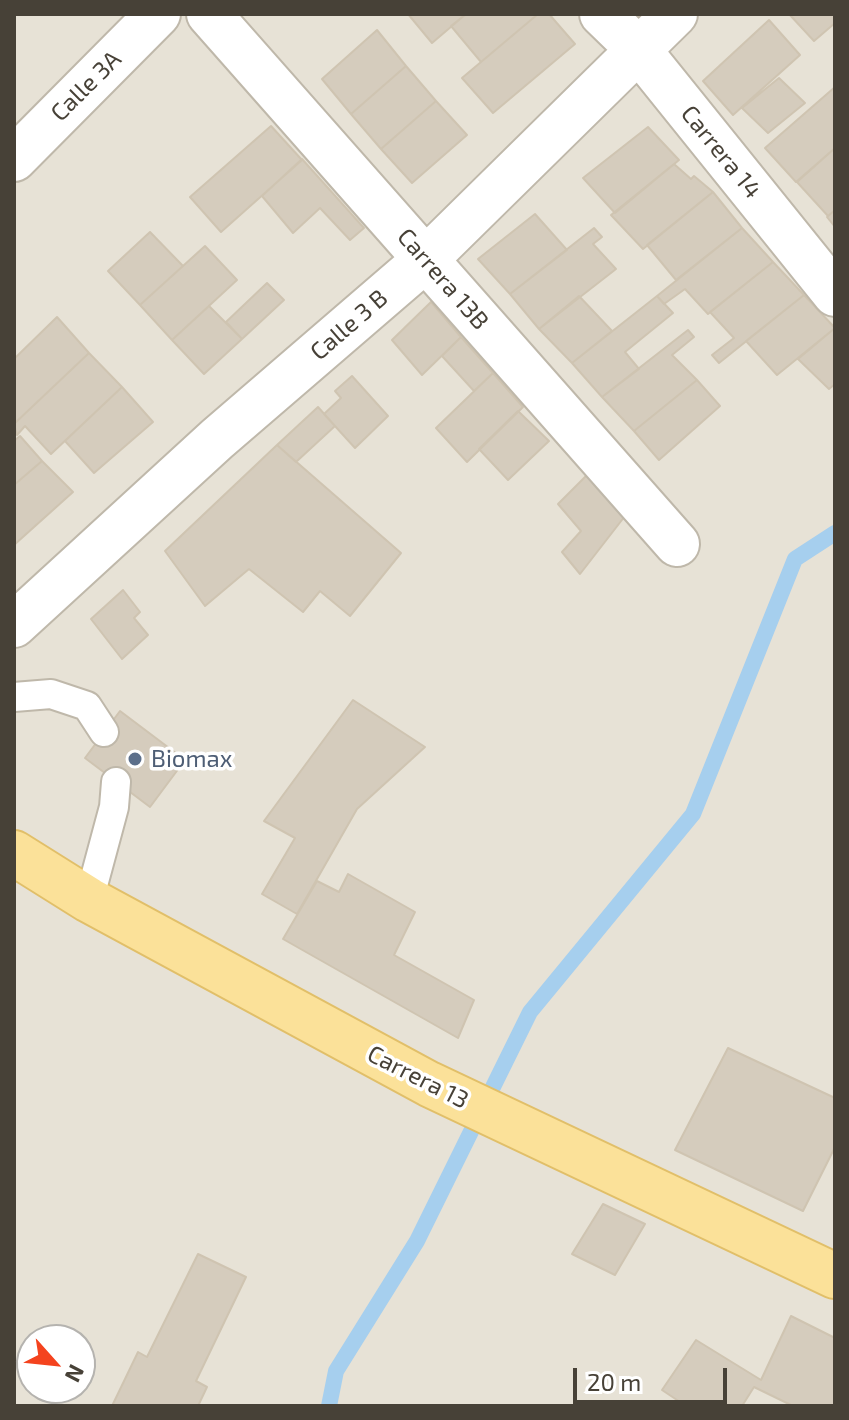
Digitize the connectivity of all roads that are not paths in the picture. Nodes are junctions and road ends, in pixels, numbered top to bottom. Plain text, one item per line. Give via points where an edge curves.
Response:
1 (158, 14) edge
2 (209, 14) edge
3 (602, 14) edge
4 (675, 14) edge
5 (637, 48) junction
6 (16, 148) edge
7 (426, 259) junction
8 (835, 294) edge
9 (677, 544) dead end
10 (14, 625) edge
11 (14, 697) edge
12 (104, 732) dead end
13 (116, 782) dead end
14 (14, 853) edge
15 (89, 900) junction
16 (835, 1276) edge

1 - 6 street, Calle 3A
2 - 7 street, Carrera 13B
3 - 5 street, Carrera 14
4 - 5 street, Calle 3 B
5 - 7 street, Calle 3 B
5 - 8 street, Carrera 14
7 - 9 street, Carrera 13B
7 - 10 street, Calle 3 B via 217,439
11 - 12 lane via 51,694 87,706
13 - 15 lane
14 - 15 main road, Carrera 13
15 - 16 main road, Carrera 13 via 429,1084

